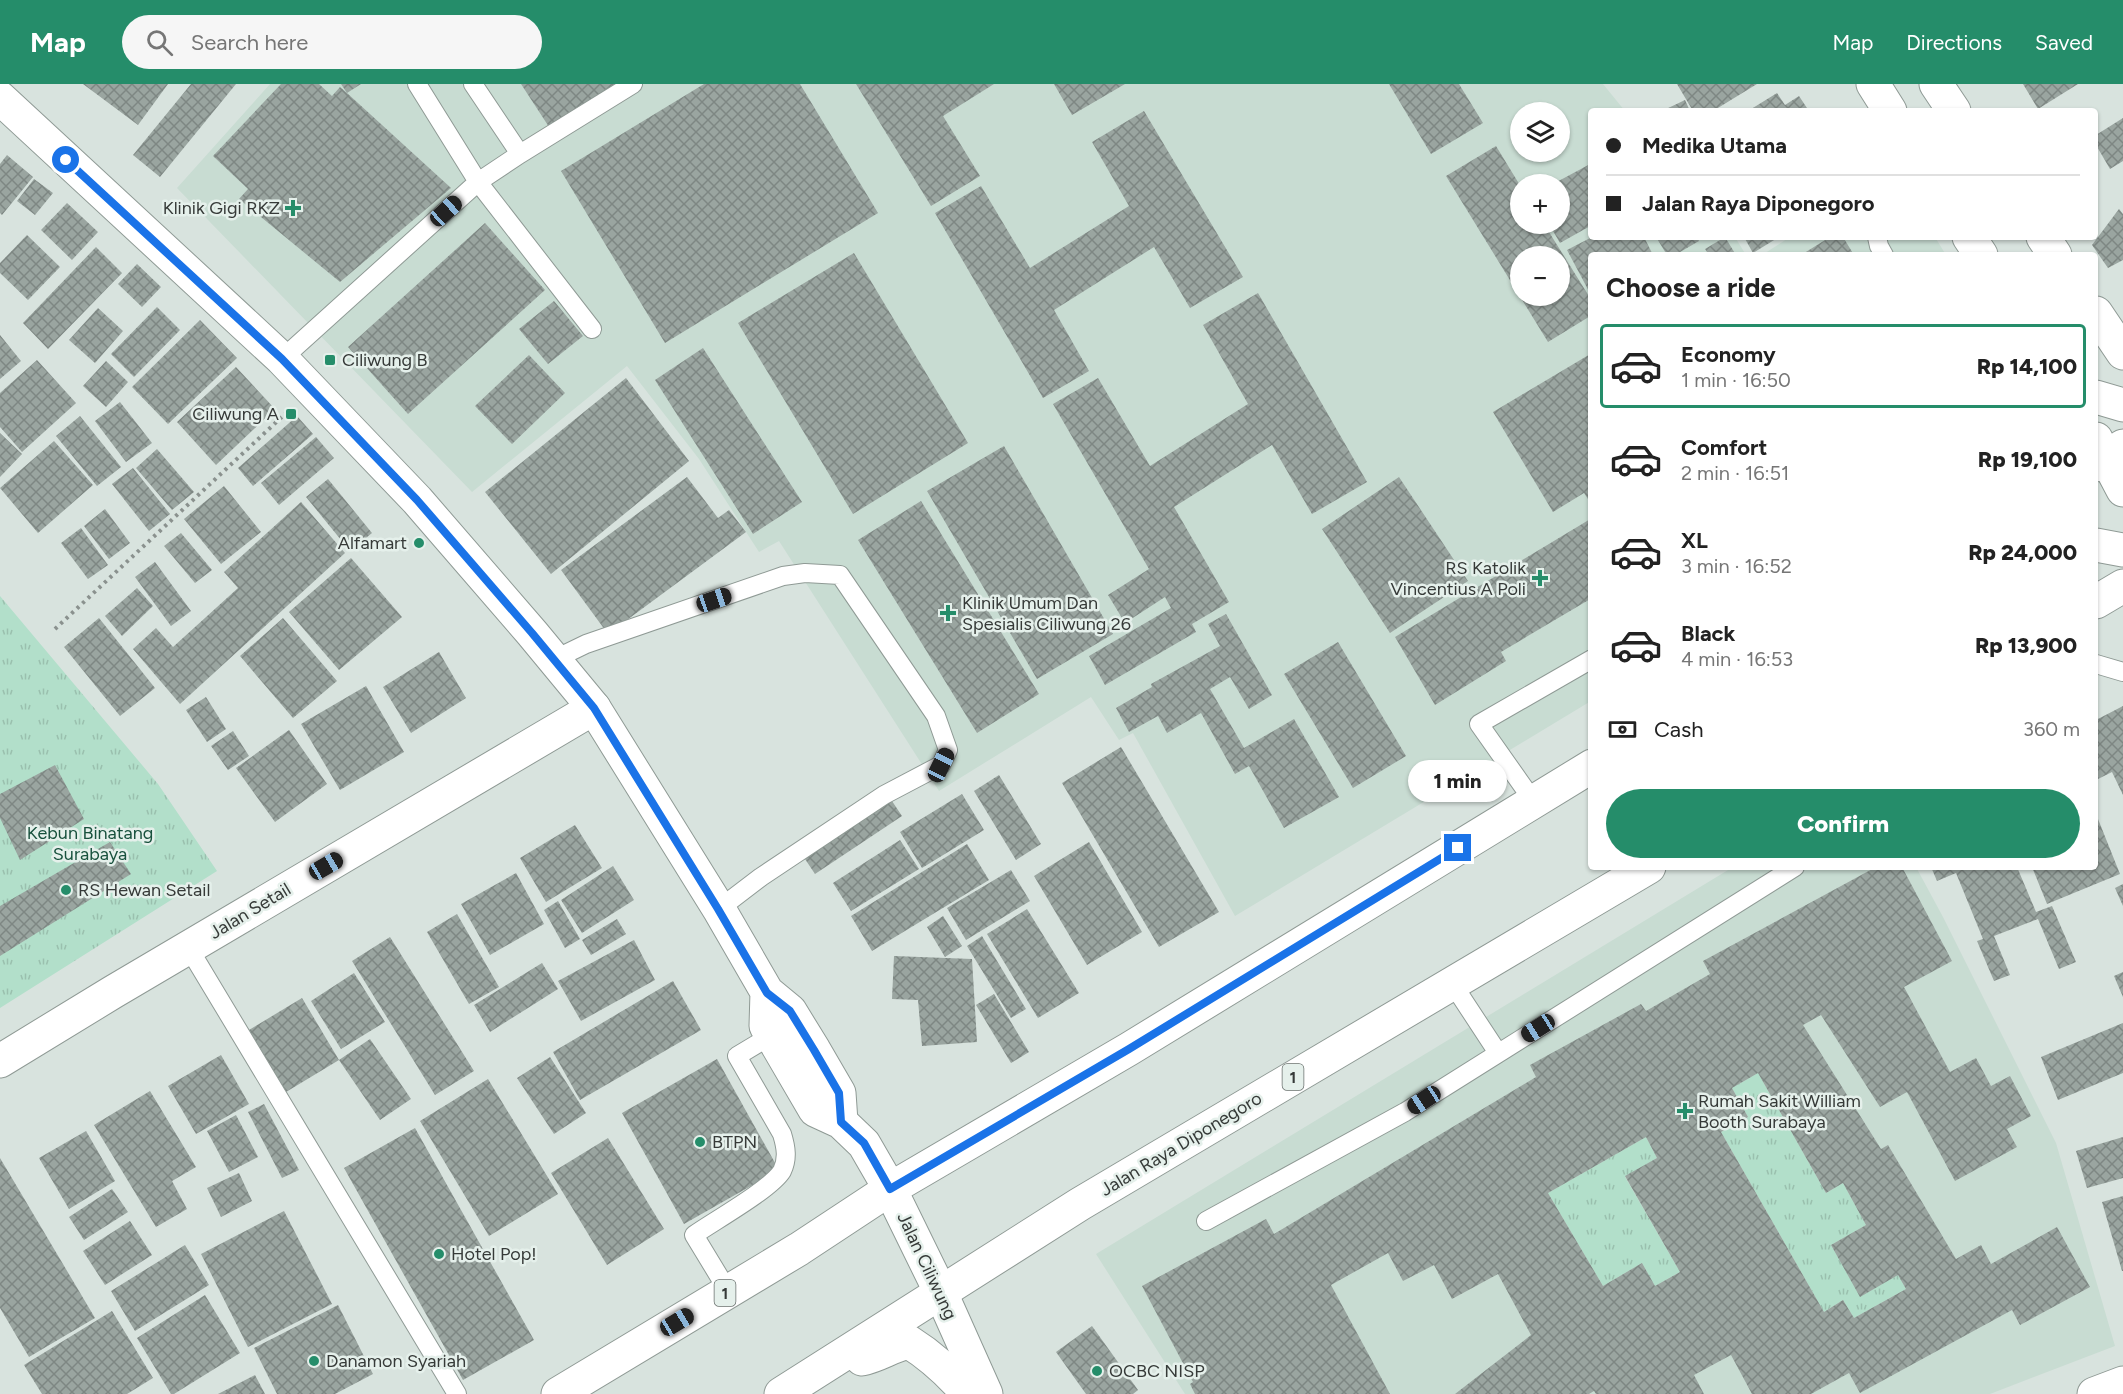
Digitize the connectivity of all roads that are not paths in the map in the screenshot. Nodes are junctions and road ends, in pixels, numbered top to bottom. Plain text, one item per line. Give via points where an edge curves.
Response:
1 (417, 84) edge
2 (473, 84) edge
3 (633, 84) edge
4 (1874, 84) edge
5 (1936, 84) edge
6 (0, 98) edge
7 (1888, 108) edge
8 (1952, 108) edge
9 (520, 154) junction
10 (478, 182) junction
11 (2098, 316) edge
12 (592, 329) dead end
13 (2123, 353) edge
14 (282, 359) junction
15 (2098, 398) edge
16 (2123, 405) edge
17 (2105, 452) edge
18 (2123, 490) edge
19 (2098, 545) edge
20 (2123, 550) edge
21 (2123, 586) edge
22 (2098, 601) edge
23 (553, 660) junction
24 (1588, 661) edge
25 (2098, 665) edge
26 (2123, 672) edge
27 (594, 708) junction
28 (1588, 768) edge
29 (1534, 802) junction
30 (1643, 870) edge
31 (1790, 870) edge
32 (718, 909) junction
33 (188, 947) junction
34 (1452, 983) junction
35 (767, 993) junction
36 (772, 1035) junction
37 (1498, 1053) junction
38 (0, 1061) edge
39 (841, 1122) junction
40 (890, 1189) junction
41 (1206, 1221) dead end
42 (728, 1291) junction
43 (940, 1291) junction
44 (826, 1367) junction
45 (2123, 1383) edge
46 (457, 1394) edge
47 (558, 1394) edge
48 (781, 1394) edge
49 (968, 1394) edge
50 (986, 1394) edge
51 (2094, 1394) edge

1 - 10 lane
2 - 9 lane
3 - 9 lane
4 - 7 main road
5 - 8 main road
6 - 14 main road
9 - 10 lane
10 - 12 lane
10 - 14 lane
11 - 13 main road
14 - 23 main road via 417,500
15 - 16 main road
17 - 18 main road
19 - 20 main road
21 - 22 main road
23 - 27 main road
23 - 32 lane via 586,644 783,576 840,575 936,716 948,750 941,765 884,795
24 - 29 lane via 1479,724
25 - 26 lane
27 - 32 main road
27 - 33 main road, Jalan Setail
28 - 29 main road, 1
29 - 40 main road, 1 via 1129,1049
30 - 34 main road, Jalan Raya Diponegoro / 1
31 - 37 lane
32 - 35 main road
33 - 38 main road, Jalan Setail
33 - 46 lane
34 - 37 lane
34 - 43 main road, Jalan Raya Diponegoro / 1
35 - 36 main road, Jalan Ciliwung via 766,1026
35 - 39 main road via 790,1011 834,1084 839,1093
36 - 39 main road, Jalan Ciliwung via 815,1110
36 - 42 lane via 737,1056 782,1134 786,1160 770,1185 694,1235
37 - 41 lane via 1405,1112
39 - 40 main road, Jalan Ciliwung via 864,1143
40 - 42 main road, 1
40 - 43 main road, Jalan Ciliwung
42 - 47 main road, 1
43 - 44 main road, Jalan Raya Diponegoro / 1
43 - 50 main road, Jalan Ciliwung
44 - 48 main road, Jalan Raya Diponegoro / 1
44 - 49 main road via 875,1356 909,1342 930,1355
45 - 51 main road

